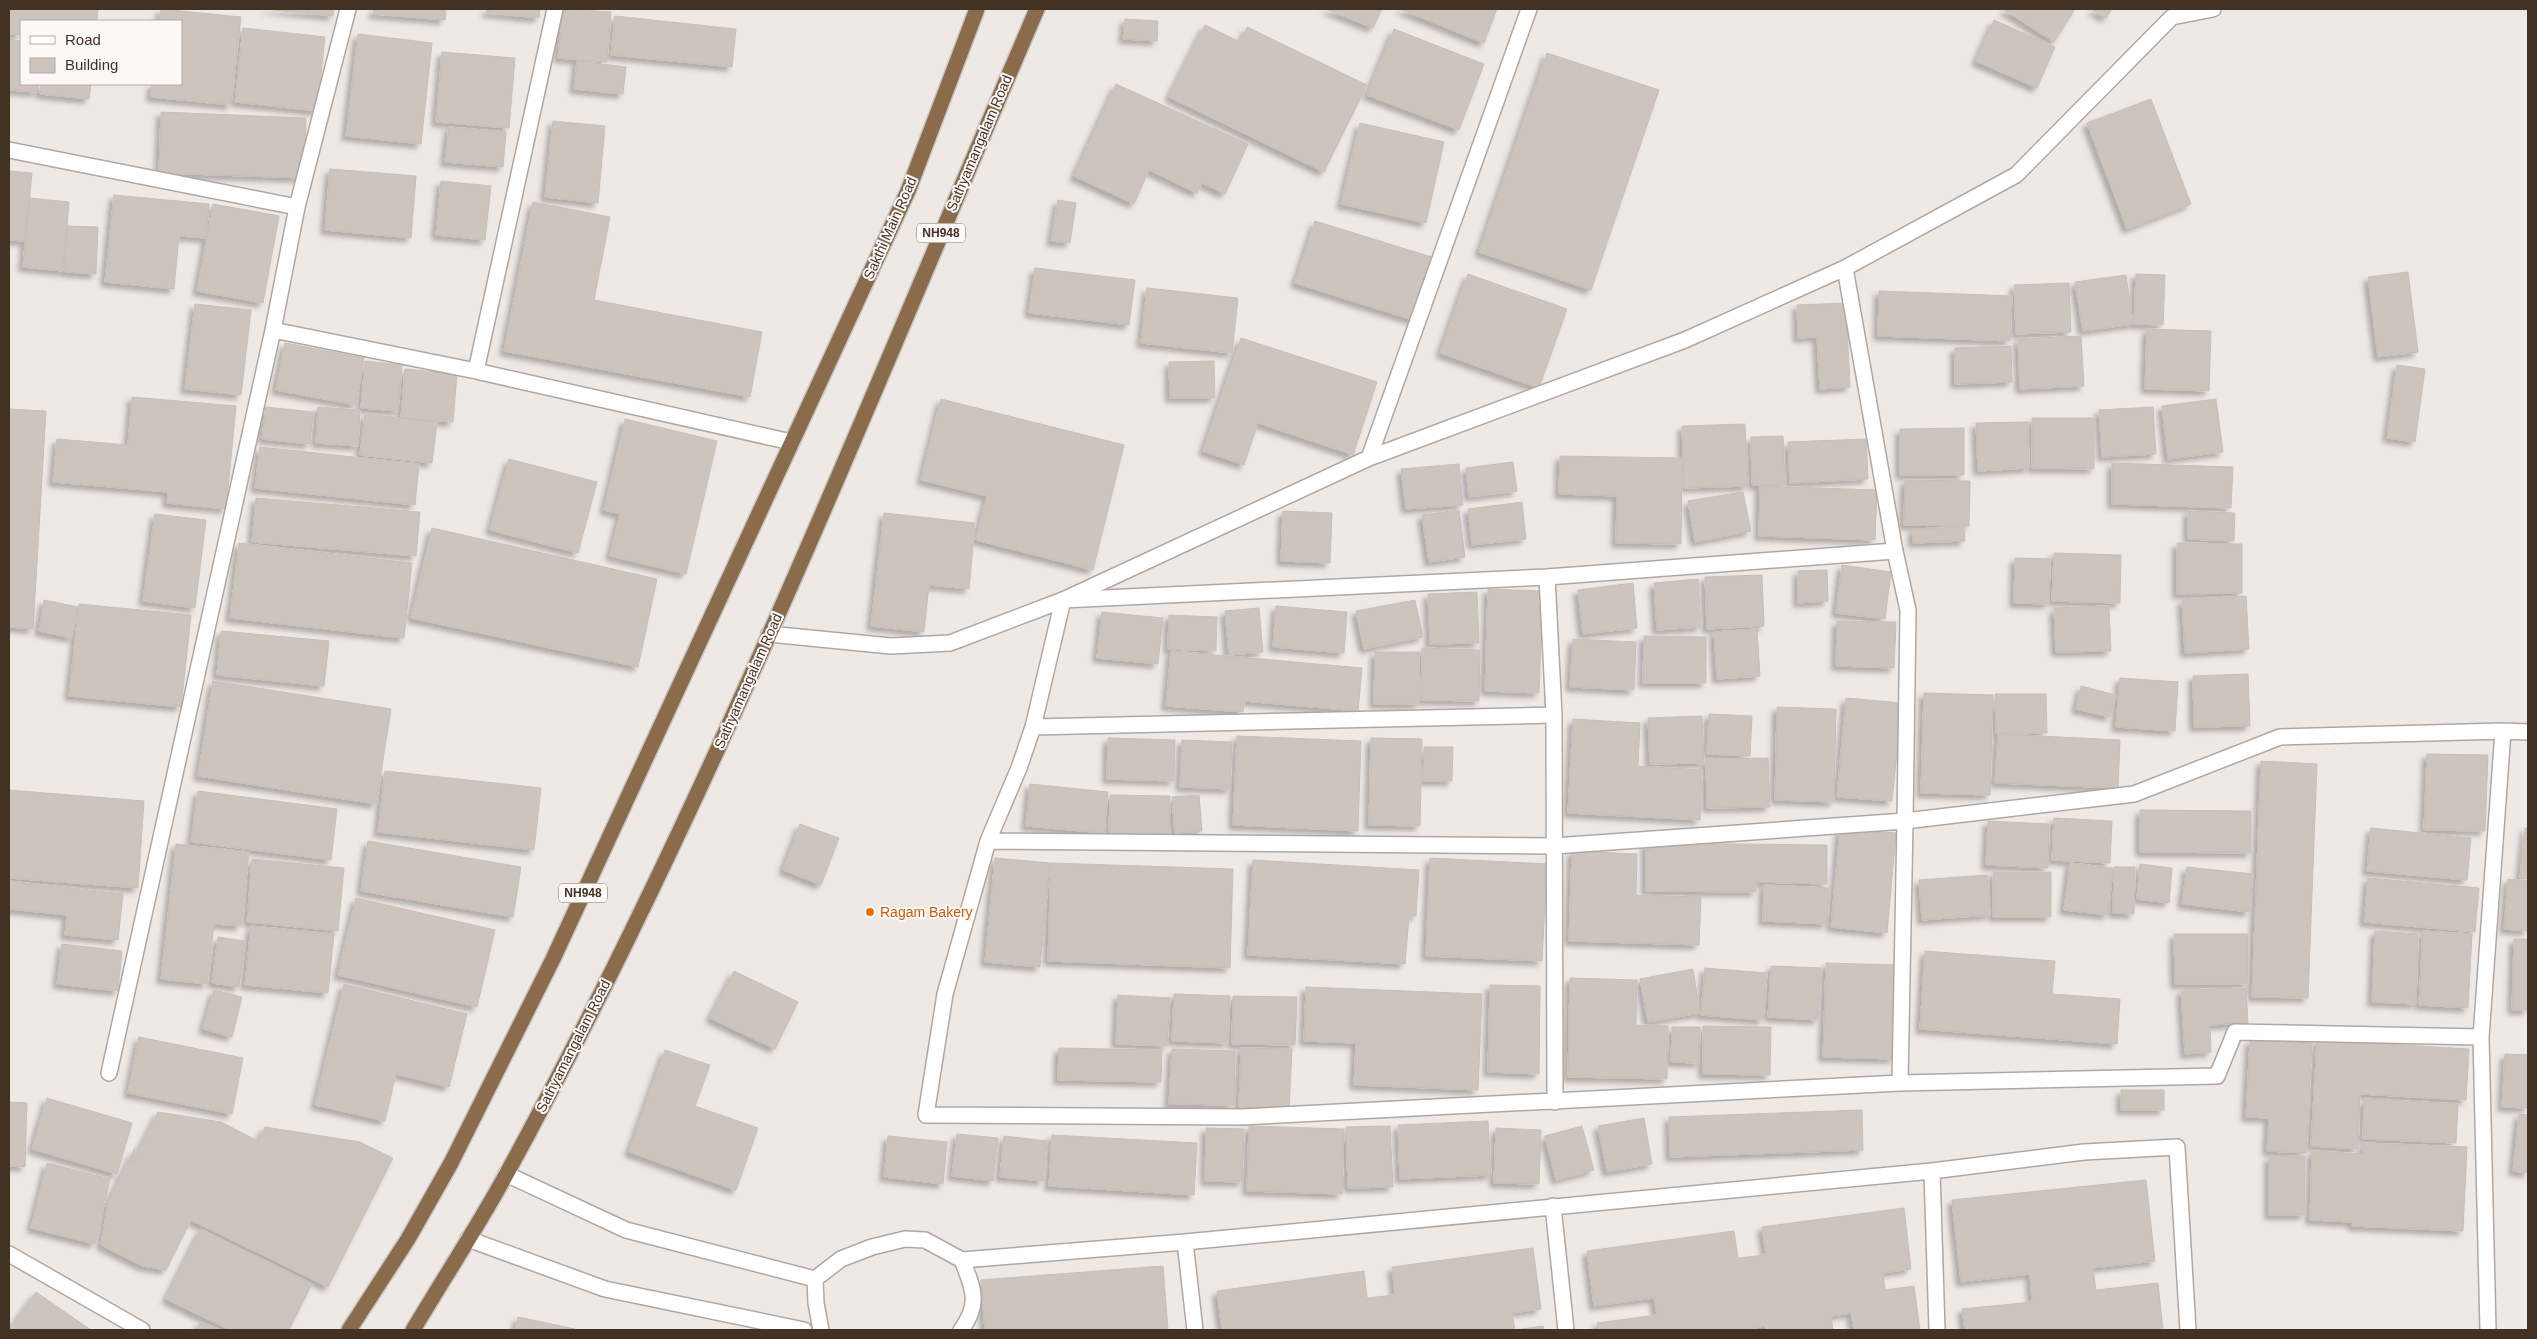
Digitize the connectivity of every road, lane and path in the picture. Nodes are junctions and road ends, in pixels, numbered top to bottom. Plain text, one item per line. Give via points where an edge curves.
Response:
1 (348, 9) edge
2 (555, 9) edge
3 (977, 9) edge
4 (1037, 9) edge
5 (1529, 9) edge
6 (2213, 9) edge
7 (2169, 13) edge
8 (9, 150) edge
9 (297, 207) junction
10 (1845, 268) junction
11 (273, 330) junction
12 (476, 370) junction
13 (791, 442) junction
14 (1368, 458) junction
15 (1895, 550) junction
16 (1547, 577) junction
17 (1063, 600) junction
18 (770, 634) junction
19 (1554, 714) junction
20 (1033, 727) junction
21 (2503, 730) junction
22 (2528, 732) edge
23 (1905, 821) junction
24 (988, 841) junction
25 (1554, 846) junction
26 (2481, 1037) junction
27 (109, 1074) dead end
28 (1900, 1082) junction
29 (1555, 1102) junction
30 (1932, 1170) junction
31 (506, 1174) junction
32 (1553, 1206) junction
33 (468, 1239) junction
34 (1185, 1242) junction
35 (9, 1254) edge
36 (962, 1260) junction
37 (815, 1279) junction
38 (142, 1330) edge
39 (349, 1330) edge
40 (413, 1330) edge
41 (804, 1330) edge
42 (821, 1330) edge
43 (961, 1330) edge
44 (1195, 1330) edge
45 (1566, 1330) edge
46 (1937, 1330) edge
47 (2188, 1330) edge
48 (2488, 1330) edge

1 - 9 street
2 - 12 street
3 - 13 highway, Sakthi Main Road / NH948 via 908,191
4 - 18 highway, Sathyamangalam Road / NH948
5 - 14 street
6 - 7 street
7 - 10 street via 2016,175
8 - 9 street
9 - 11 street
10 - 14 street via 1685,340
10 - 15 street
11 - 12 street
11 - 27 street
12 - 13 street
13 - 39 highway, NH948 via 540,985 451,1163 408,1239
14 - 17 street
15 - 16 street
15 - 23 street via 1908,610
16 - 17 street
16 - 19 street
17 - 18 street via 950,643 891,646
17 - 20 street
18 - 31 highway, Sathyamangalam Road / NH948 via 607,981
19 - 20 street
19 - 25 street
20 - 24 street
21 - 22 street
21 - 23 street via 2280,737 2134,794
21 - 26 street
23 - 25 street
23 - 28 street
24 - 25 street
24 - 29 street via 945,994 926,1115 1241,1116
25 - 29 street
26 - 28 street via 2235,1032 2217,1076
26 - 48 street
28 - 29 street
30 - 32 street
30 - 46 street
30 - 47 street via 2084,1152 2177,1147
31 - 33 highway, Sathyamangalam Road / NH948
31 - 37 street via 626,1230
32 - 34 street
32 - 45 street
33 - 40 highway, Sathyamangalam Road / NH948
33 - 41 street via 605,1289
34 - 36 street
34 - 44 street
35 - 38 street
36 - 37 street via 925,1240 905,1239 841,1259
36 - 43 street via 974,1291 969,1319
37 - 42 street

